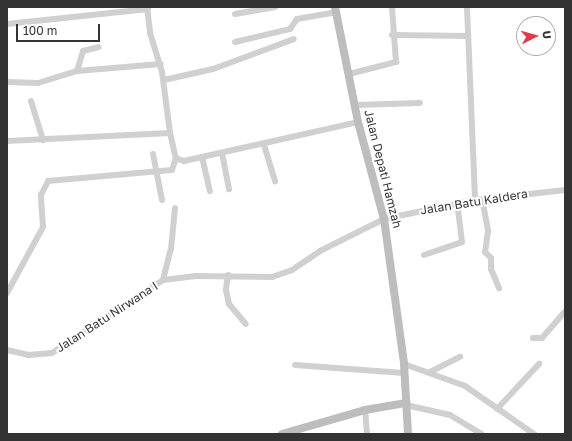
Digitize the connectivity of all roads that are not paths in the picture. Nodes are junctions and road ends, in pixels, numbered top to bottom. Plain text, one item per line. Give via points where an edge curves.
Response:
1 (275, 7) edge
2 (392, 7) edge
3 (467, 7) edge
4 (148, 8) edge
5 (336, 10) edge
6 (235, 14) dead end
7 (7, 24) edge
8 (392, 35) junction
9 (468, 36) junction
10 (294, 40) dead end
11 (235, 42) dead end
12 (99, 47) dead end
13 (161, 64) junction
14 (78, 71) junction
15 (349, 74) junction
16 (164, 80) junction
17 (7, 82) edge
18 (31, 101) dead end
19 (420, 103) dead end
20 (355, 105) junction
21 (358, 122) junction
22 (170, 133) junction
23 (43, 140) junction
24 (7, 142) edge
25 (264, 145) junction
26 (222, 153) junction
27 (153, 154) dead end
28 (202, 157) junction
29 (176, 158) junction
30 (157, 172) junction
31 (275, 181) dead end
32 (229, 190) dead end
33 (565, 190) edge
34 (210, 192) dead end
35 (162, 200) dead end
36 (478, 200) junction
37 (457, 203) junction
38 (175, 208) dead end
39 (384, 219) junction
40 (424, 255) dead end
41 (228, 275) junction
42 (163, 280) junction
43 (499, 288) dead end
44 (7, 293) edge
45 (565, 312) edge
46 (246, 324) dead end
47 (533, 338) dead end
48 (7, 350) edge
49 (460, 357) dead end
50 (404, 364) junction
51 (539, 364) dead end
52 (295, 365) dead end
53 (430, 372) junction
54 (404, 373) junction
55 (406, 404) junction
56 (497, 409) junction
57 (366, 410) junction
58 (286, 434) edge
59 (367, 434) edge
60 (408, 434) edge
61 (482, 434) edge
62 (534, 434) edge

1 - 6 street
2 - 8 street
3 - 9 street
4 - 7 street
4 - 13 street via 150,33
5 - 11 street via 297,19 290,29
5 - 15 main road, Jalan Depati Hamzah
8 - 9 street
8 - 15 street via 396,62
9 - 36 street
10 - 16 street via 213,69
12 - 14 street via 83,51
13 - 14 street
13 - 16 street
14 - 17 street via 38,83
15 - 20 main road, Jalan Depati Hamzah
16 - 22 street
18 - 23 street
19 - 20 street
20 - 21 main road, Jalan Depati Hamzah
21 - 25 street
21 - 39 main road, Jalan Depati Hamzah
22 - 23 street
22 - 29 street
23 - 24 street
25 - 26 street
25 - 31 street
26 - 28 street
26 - 32 street
27 - 30 street
28 - 29 street via 184,161
28 - 34 street
29 - 30 street via 172,170
30 - 35 street
30 - 44 street via 48,181 41,195 43,227
33 - 36 street, Jalan Batu Kaldera
36 - 37 street, Jalan Batu Kaldera
36 - 43 street via 488,231 485,252 491,258 491,269
37 - 39 street, Jalan Batu Kaldera
37 - 40 street via 462,242
38 - 42 street via 171,249
39 - 41 street, Jalan Batu Nirwana I via 320,251 292,270 260,278
39 - 50 main road, Jalan Depati Hamzah
41 - 42 street, Jalan Batu Nirwana I
41 - 46 street via 226,290 230,304
42 - 48 street, Jalan Batu Nirwana I via 52,353 28,355
45 - 47 street via 542,338
49 - 53 street
50 - 53 street
50 - 54 main road, Jalan Depati Hamzah
51 - 56 street
52 - 54 street
53 - 56 street via 465,386
54 - 55 main road, Jalan Depati Hamzah
55 - 57 main road
55 - 60 main road, Jalan Depati Hamzah
55 - 61 street via 450,415
56 - 62 street
57 - 58 main road
57 - 59 street

